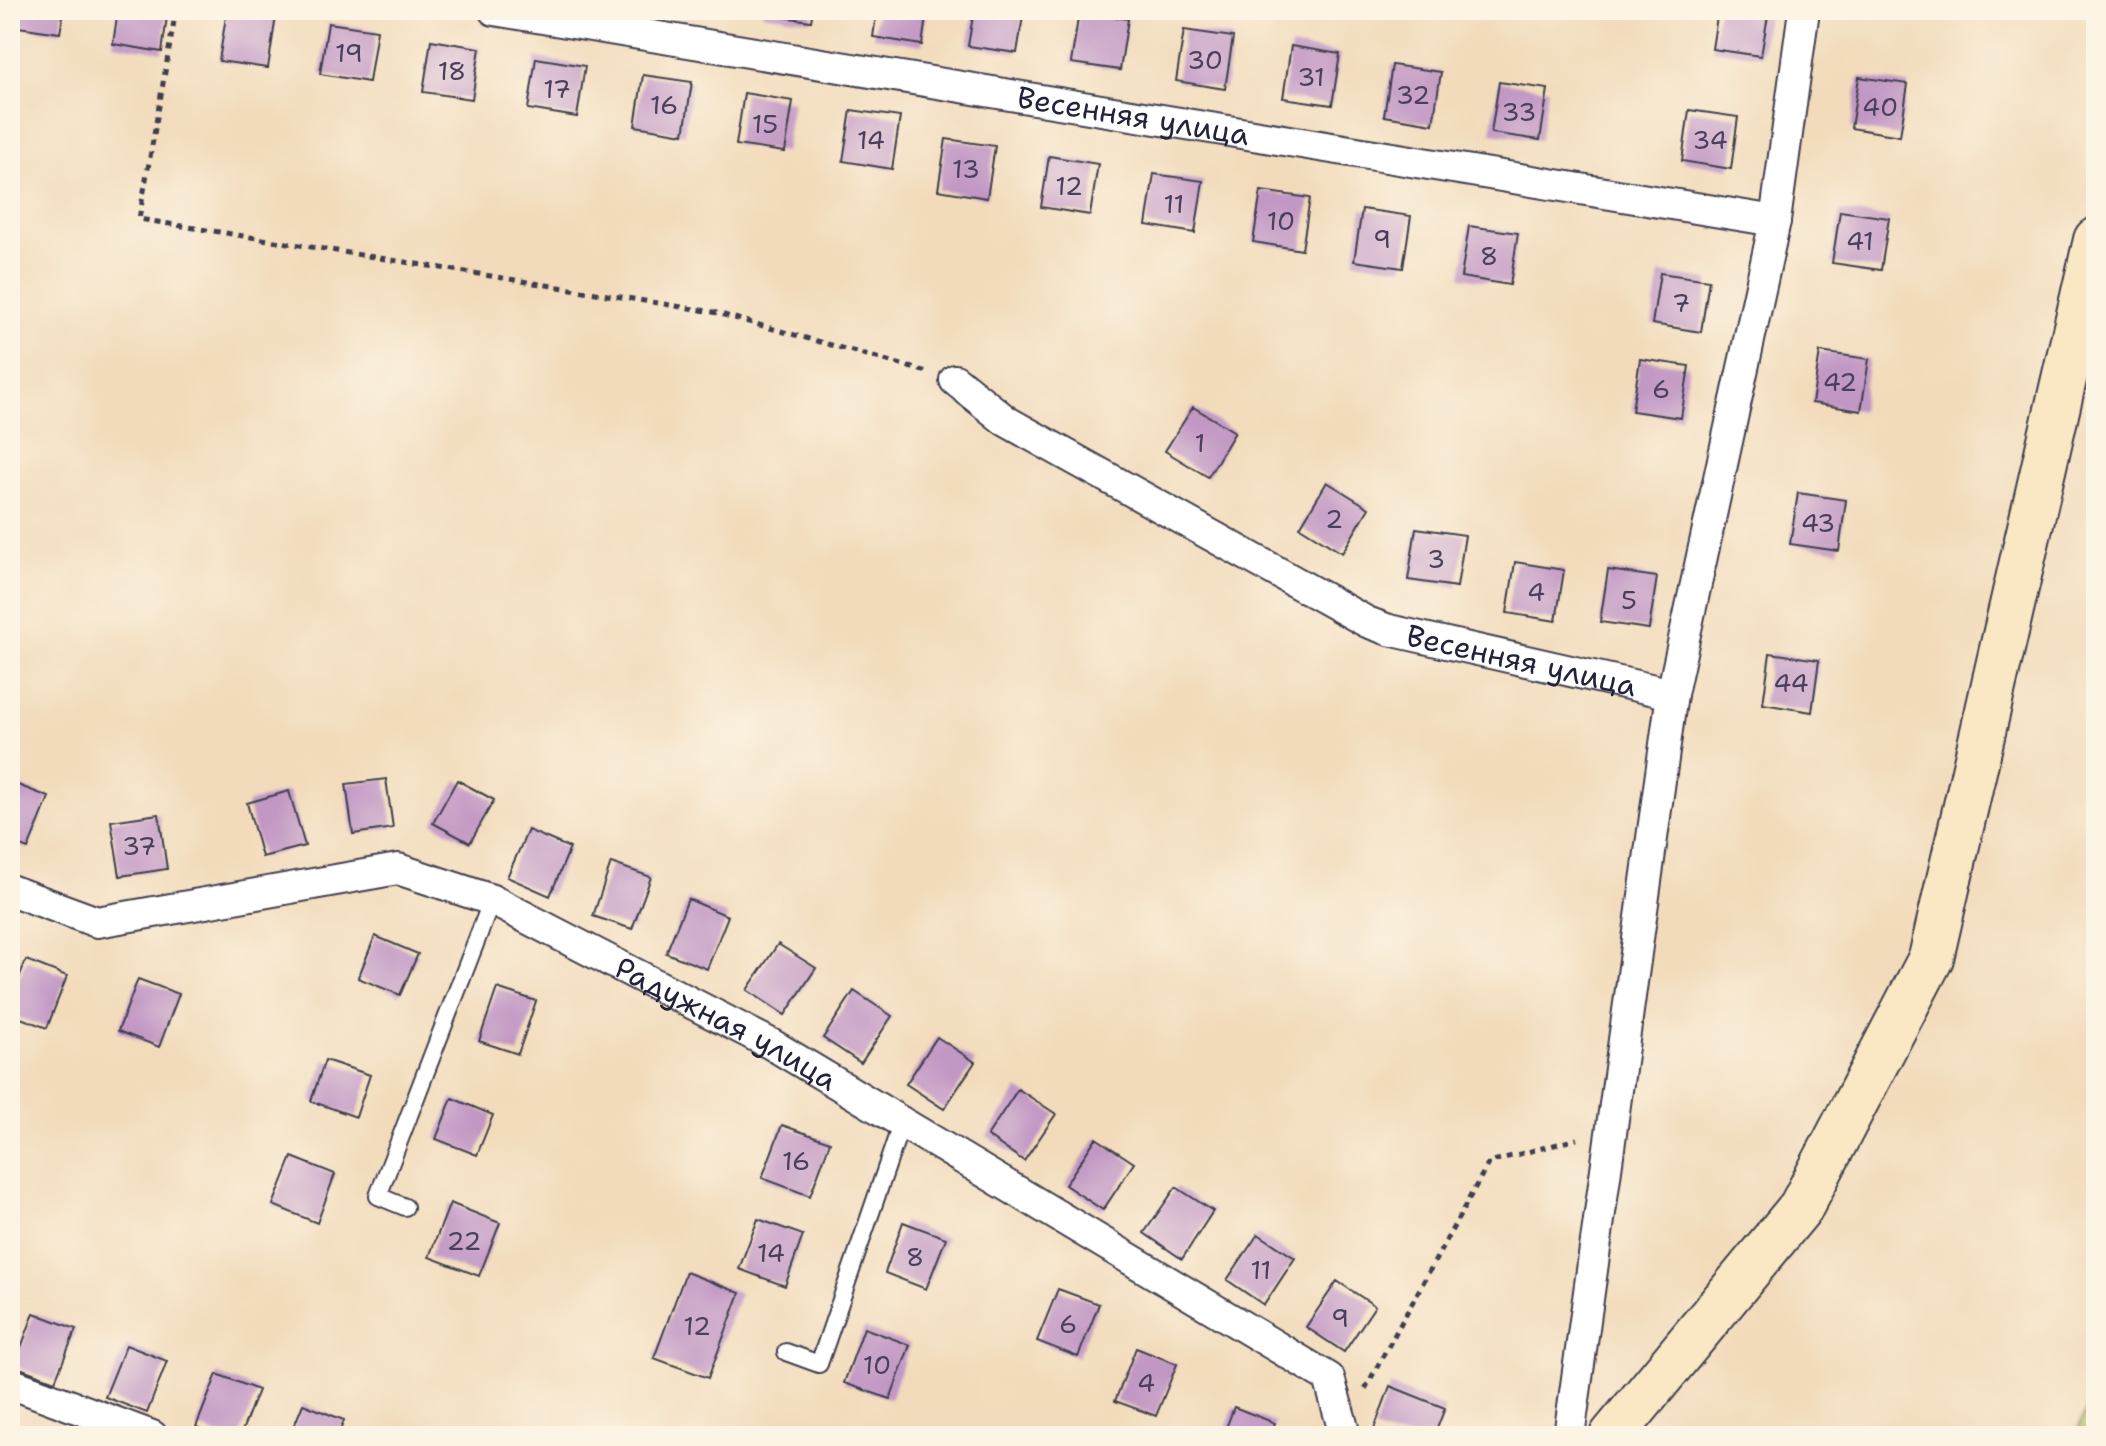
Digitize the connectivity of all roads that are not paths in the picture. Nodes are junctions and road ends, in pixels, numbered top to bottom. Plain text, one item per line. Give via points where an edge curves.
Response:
1 (494, 10) edge
2 (1804, 10) edge
3 (1775, 221) junction
4 (2096, 240) edge
5 (955, 380) road end
6 (1672, 694) junction
7 (10, 890) edge
8 (492, 900) junction
9 (902, 1122) junction
10 (405, 1207) dead end
11 (786, 1352) dead end
12 (10, 1383) edge
13 (1342, 1432) edge
14 (152, 1436) edge
15 (1569, 1436) edge
16 (1612, 1436) edge

1 - 3 street, Весенняя улица
2 - 3 street, Весенняя улица
3 - 6 street, Весенняя улица
4 - 16 street via 1931,958 1801,1207
5 - 6 street, Весенняя улица via 1006,421 1367,622
6 - 15 street
7 - 8 street, Радужная улица via 97,922 398,869
8 - 9 street, Радужная улица via 771,1044
8 - 10 lane via 378,1196
9 - 11 lane via 819,1364
9 - 13 street, Радужная улица via 1329,1378
12 - 14 street

